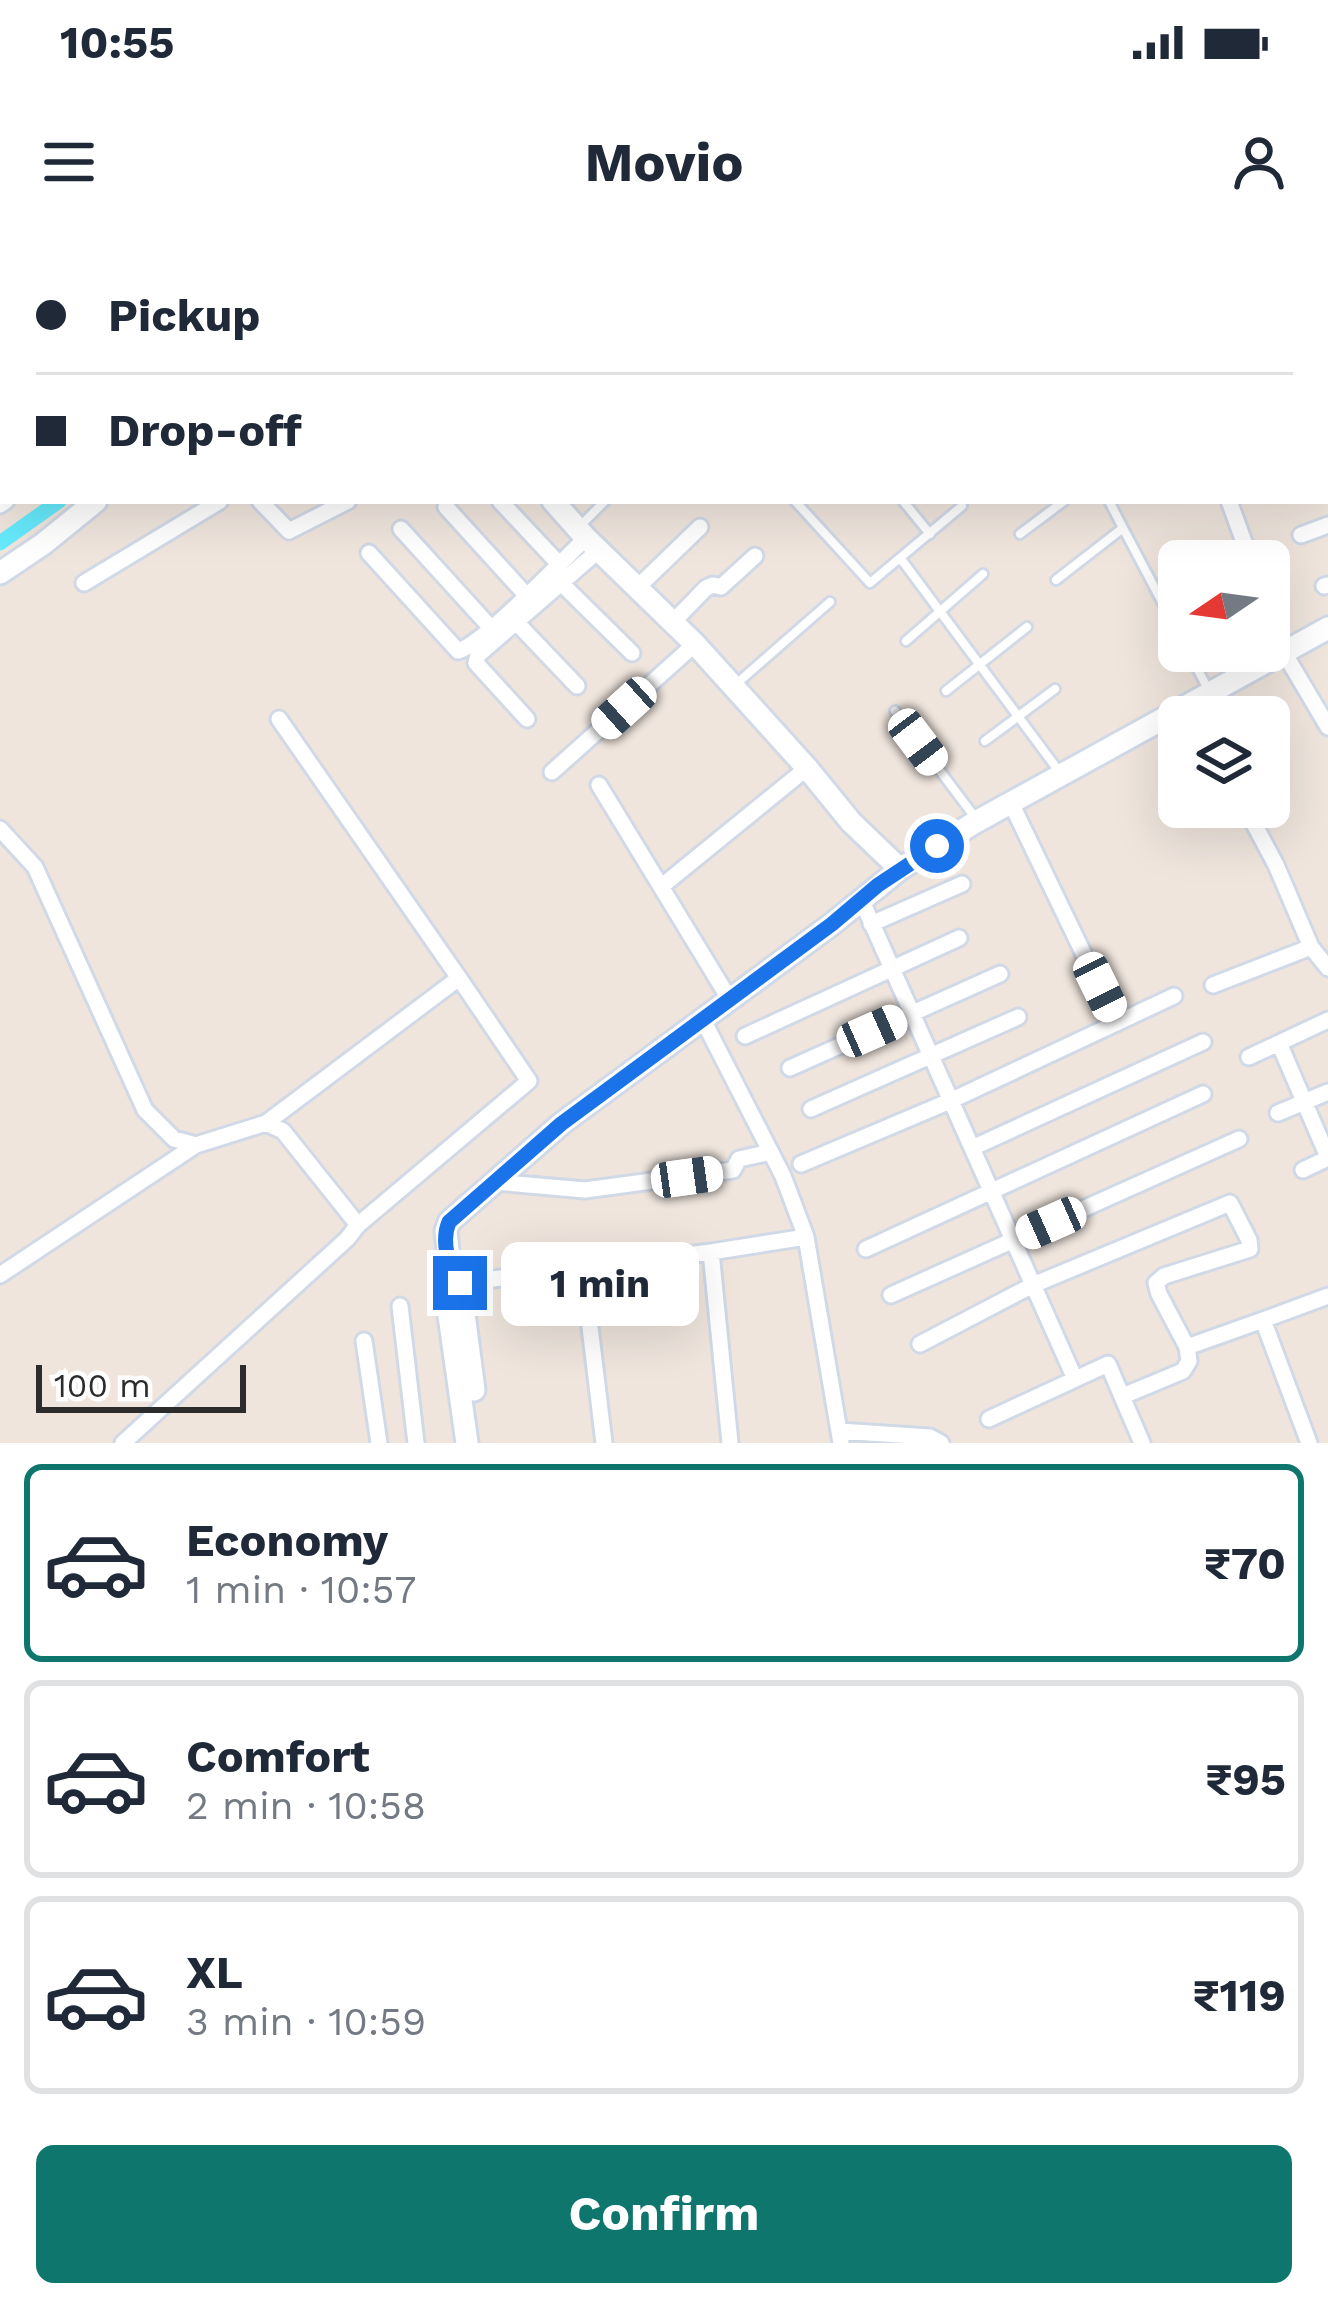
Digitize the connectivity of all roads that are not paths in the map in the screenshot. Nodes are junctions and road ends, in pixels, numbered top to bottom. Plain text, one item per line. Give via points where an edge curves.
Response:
1 (92, 504) edge
2 (215, 504) edge
3 (263, 504) edge
4 (342, 504) edge
5 (503, 504) edge
6 (556, 504) edge
7 (603, 504) edge
8 (799, 504) edge
9 (905, 504) edge
10 (1060, 504) edge
11 (1111, 504) edge
12 (1230, 504) edge
13 (962, 506) dead end
14 (446, 507) dead end
15 (1328, 525) edge
16 (700, 526) dead end
17 (1123, 528) junction
18 (401, 529) dead end
19 (930, 534) junction
20 (1020, 534) dead end
21 (1301, 535) dead end
22 (588, 539) junction
23 (1243, 540) edge
24 (369, 553) dead end
25 (755, 556) dead end
26 (901, 559) junction
27 (559, 564) junction
28 (0, 573) edge
29 (982, 574) dead end
30 (1056, 580) dead end
31 (84, 583) dead end
32 (561, 583) junction
33 (638, 587) junction
34 (1158, 594) edge
35 (526, 595) junction
36 (830, 602) dead end
37 (941, 610) junction
38 (516, 622) junction
39 (673, 622) junction
40 (1027, 627) dead end
41 (491, 628) junction
42 (1328, 628) edge
43 (906, 641) dead end
44 (695, 644) junction
45 (1290, 648) edge
46 (632, 653) dead end
47 (980, 664) junction
48 (1290, 664) edge
49 (1251, 672) edge
50 (577, 686) dead end
51 (734, 686) junction
52 (1055, 689) dead end
53 (946, 691) dead end
54 (1213, 696) edge
55 (895, 711) dead end
56 (1019, 716) junction
57 (279, 718) dead end
58 (527, 719) dead end
59 (1158, 726) edge
60 (1328, 727) edge
61 (985, 742) dead end
62 (807, 768) junction
63 (553, 772) dead end
64 (1062, 774) junction
65 (599, 785) dead end
66 (1011, 802) junction
67 (978, 821) junction
68 (851, 822) junction
69 (1256, 828) edge
70 (0, 829) edge
71 (900, 868) junction
72 (962, 884) dead end
73 (662, 886) junction
74 (869, 892) junction
75 (872, 924) junction
76 (959, 938) dead end
77 (1311, 947) junction
78 (892, 968) junction
79 (1328, 968) edge
80 (1000, 974) dead end
81 (459, 978) junction
82 (1213, 985) dead end
83 (1174, 996) dead end
84 (730, 1000) junction
85 (913, 1012) junction
86 (1018, 1017) dead end
87 (703, 1020) junction
88 (1328, 1020) edge
89 (1117, 1023) junction
90 (745, 1036) dead end
91 (1204, 1042) dead end
92 (1279, 1043) junction
93 (931, 1057) junction
94 (1250, 1057) dead end
95 (790, 1068) dead end
96 (1328, 1092) edge
97 (1203, 1094) dead end
98 (950, 1101) junction
99 (1303, 1102) junction
100 (811, 1109) dead end
101 (1278, 1113) dead end
102 (266, 1124) junction
103 (1239, 1139) dead end
104 (196, 1145) junction
105 (972, 1148) junction
106 (771, 1152) junction
107 (1328, 1158) edge
108 (801, 1164) dead end
109 (1303, 1170) dead end
110 (494, 1182) junction
111 (992, 1192) junction
112 (358, 1225) junction
113 (806, 1237) junction
114 (1013, 1240) junction
115 (866, 1250) dead end
116 (711, 1252) junction
117 (583, 1268) junction
118 (0, 1275) edge
119 (455, 1276) junction
120 (1033, 1285) junction
121 (891, 1295) dead end
122 (1328, 1296) edge
123 (400, 1306) dead end
124 (1262, 1320) junction
125 (364, 1341) dead end
126 (920, 1344) dead end
127 (1187, 1347) junction
128 (1075, 1379) junction
129 (1123, 1396) junction
130 (989, 1419) dead end
131 (840, 1437) edge
132 (123, 1443) edge
133 (380, 1443) edge
134 (416, 1443) edge
135 (467, 1443) edge
136 (481, 1443) edge
137 (604, 1443) edge
138 (730, 1443) edge
139 (941, 1443) edge
140 (1142, 1443) edge
141 (1309, 1443) edge

1 - 28 street
2 - 31 street
3 - 4 street via 289,531
5 - 27 street
6 - 22 street
7 - 22 lane
8 - 26 lane via 870,583
9 - 19 lane
10 - 20 lane
11 - 17 lane
12 - 23 street
13 - 19 lane
14 - 35 street
15 - 21 street
16 - 33 street
17 - 30 lane
17 - 34 lane
18 - 41 street
19 - 26 lane
22 - 27 street
22 - 32 street
22 - 33 street
24 - 41 street via 458,650
25 - 39 street
26 - 37 lane
27 - 35 street
29 - 37 lane
32 - 38 street
32 - 46 street
33 - 39 street
35 - 41 street
36 - 51 lane
37 - 43 lane
37 - 47 lane
38 - 50 street
38 - 58 street via 476,664
39 - 44 street
40 - 47 lane
42 - 45 street
44 - 51 street
44 - 63 street
47 - 53 lane
47 - 56 lane
48 - 60 street
49 - 54 street
51 - 62 street
52 - 56 lane
55 - 67 lane
56 - 61 lane
56 - 64 lane
57 - 81 street
59 - 64 street
62 - 68 street
62 - 73 street
64 - 66 street
65 - 73 street
66 - 67 street
66 - 89 street
67 - 71 street
68 - 71 street
68 - 74 street
69 - 77 street
70 - 104 street via 34,866 145,1110 174,1139
71 - 74 street
72 - 75 street
73 - 84 street
74 - 75 street
74 - 84 street
75 - 78 street
76 - 78 street
77 - 79 street
77 - 82 street
78 - 85 street
78 - 90 street
80 - 85 street
81 - 102 street
81 - 112 street via 529,1081
83 - 89 street
84 - 87 street
85 - 93 street
85 - 95 street
86 - 93 street
87 - 106 street
87 - 110 street
88 - 92 street
89 - 98 street
91 - 105 street
92 - 94 street
92 - 99 street
93 - 98 street
93 - 100 street
96 - 99 street
97 - 111 street
98 - 105 street
98 - 108 street
99 - 101 street
99 - 107 street
102 - 104 street
102 - 112 street via 283,1131
103 - 114 street
104 - 118 street
105 - 111 street
106 - 110 street via 739,1160 734,1170 585,1190
106 - 113 street
107 - 109 street
110 - 119 street via 449,1222
111 - 114 street
111 - 115 street
112 - 132 street
113 - 116 street
113 - 131 street
114 - 120 street
114 - 121 street
116 - 117 street
116 - 138 street
117 - 119 street
117 - 137 street
119 - 135 street via 445,1287
119 - 136 street
120 - 126 street
120 - 127 street via 1230,1203 1250,1249 1156,1283
120 - 128 street
122 - 124 street
123 - 134 street
124 - 127 street
124 - 141 street
125 - 133 street
127 - 129 street via 1183,1371
128 - 129 street via 1108,1364
128 - 130 street
129 - 140 street
131 - 139 street

